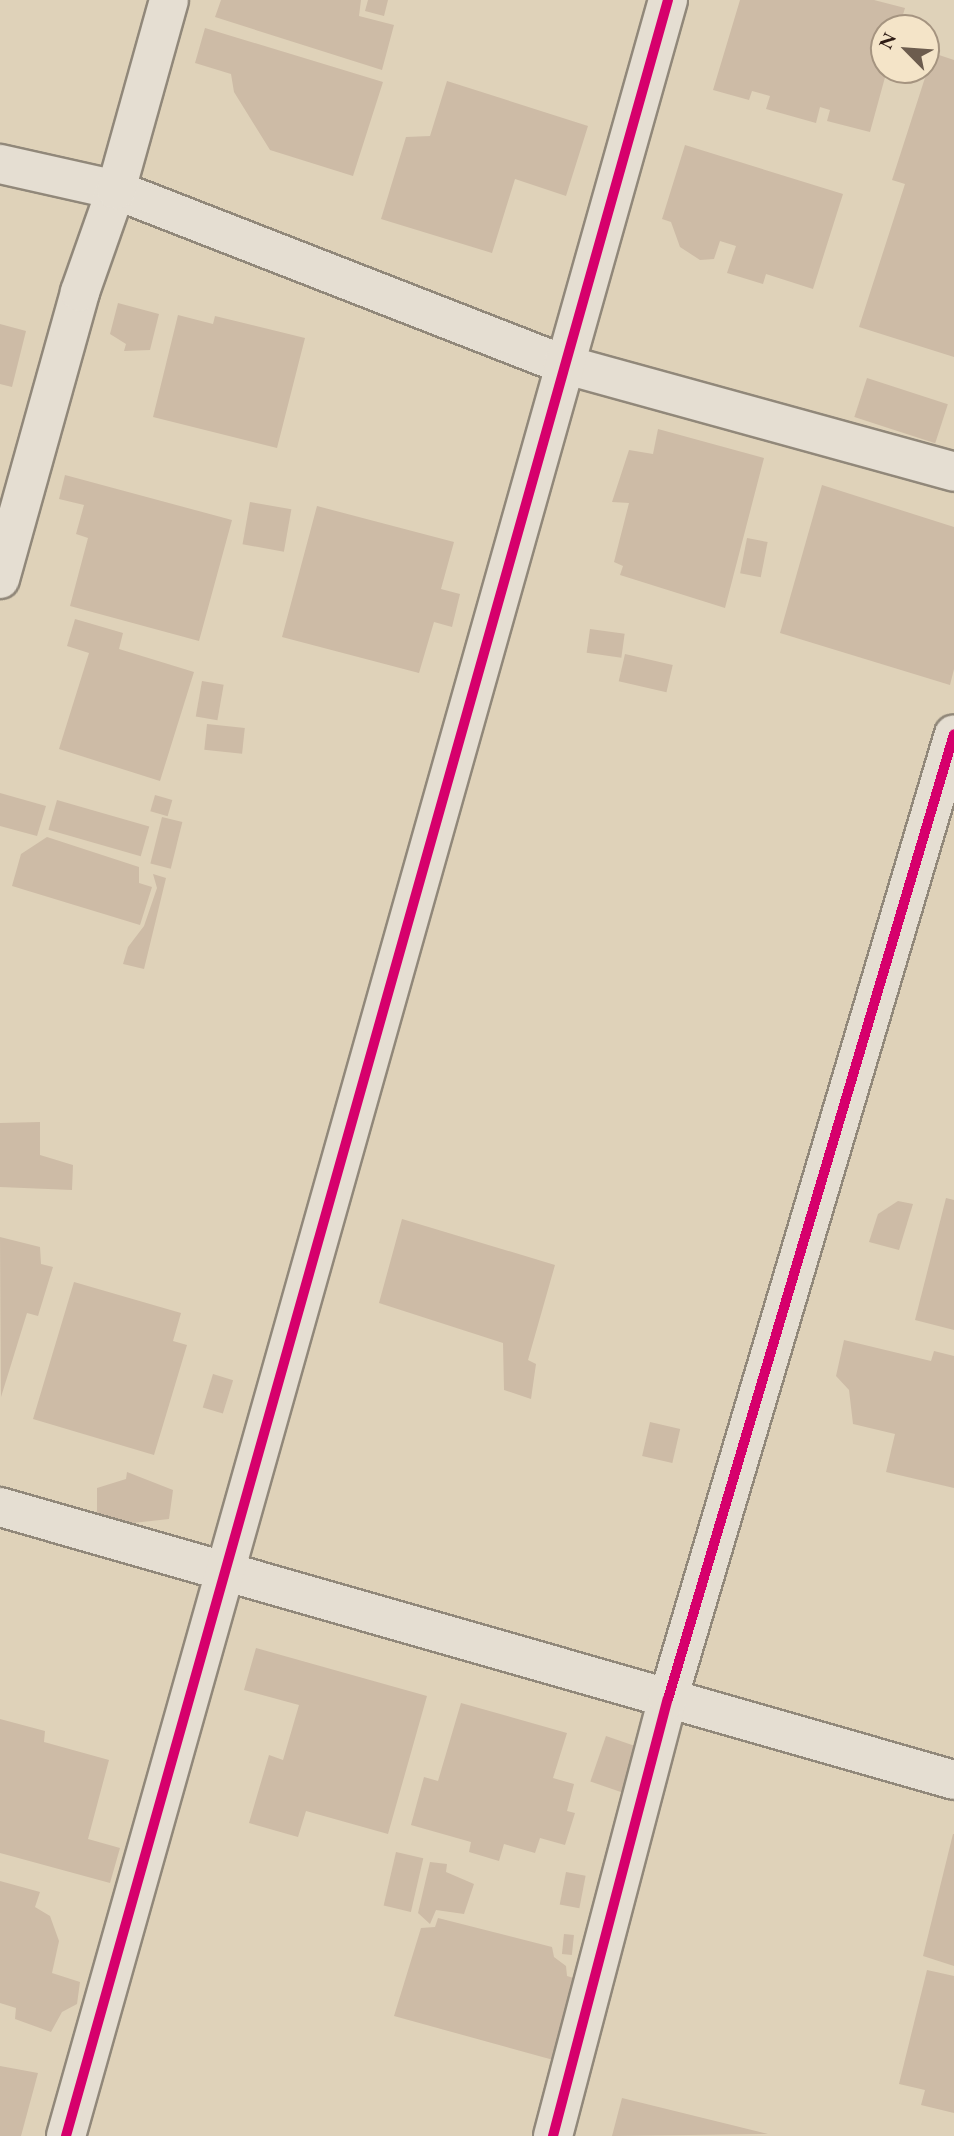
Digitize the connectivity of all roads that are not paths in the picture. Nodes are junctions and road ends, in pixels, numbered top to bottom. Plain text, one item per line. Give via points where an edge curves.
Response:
1 (169, 0) edge
2 (668, 0) edge
3 (0, 164) edge
4 (116, 190) junction
5 (563, 364) junction
6 (954, 472) edge
7 (0, 579) edge
8 (954, 734) edge
9 (0, 1507) edge
10 (225, 1572) junction
11 (668, 1699) junction
12 (954, 1780) edge
13 (66, 2136) edge
14 (553, 2136) edge

1 - 4 street
2 - 5 street
3 - 4 street
4 - 5 street
4 - 7 street via 80,292
5 - 6 street
5 - 10 street
8 - 11 street
9 - 10 street
10 - 11 street
10 - 13 street
11 - 12 street
11 - 14 street

